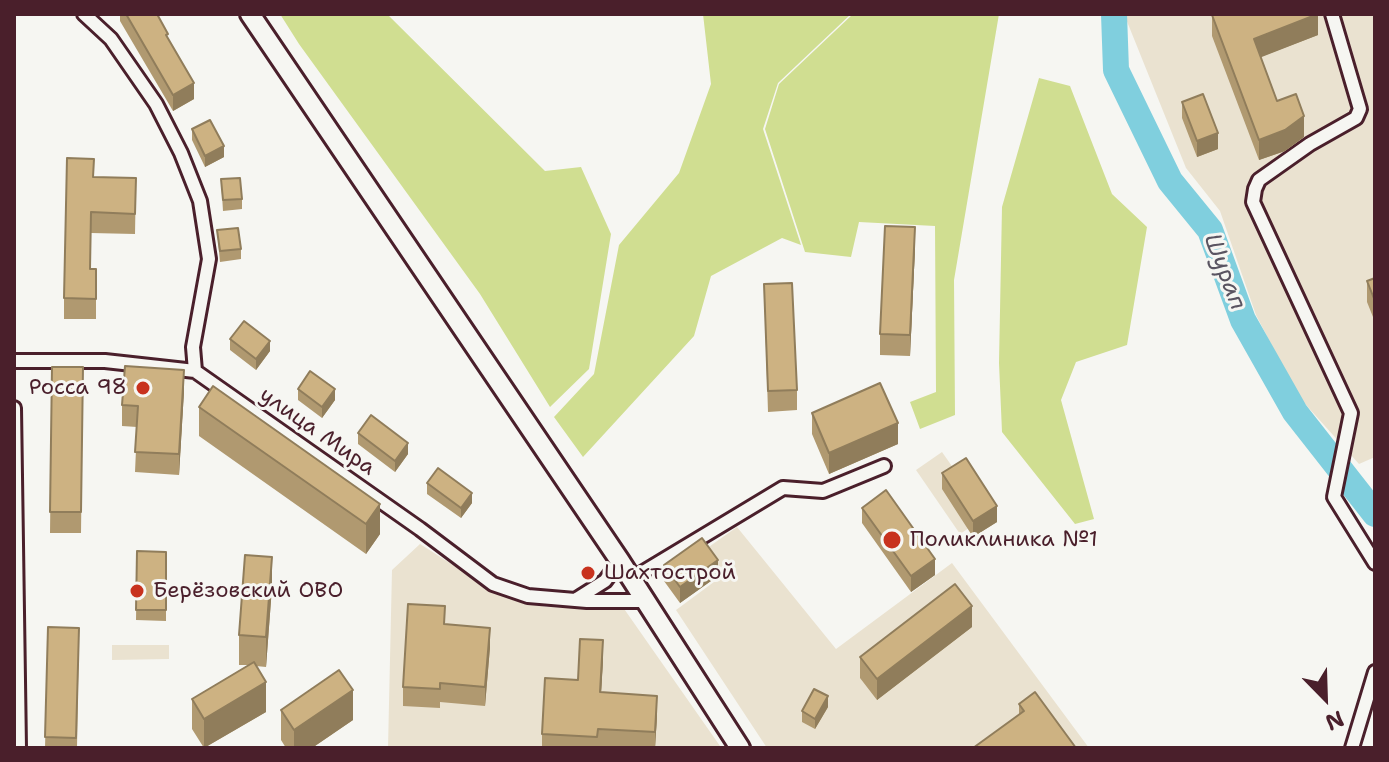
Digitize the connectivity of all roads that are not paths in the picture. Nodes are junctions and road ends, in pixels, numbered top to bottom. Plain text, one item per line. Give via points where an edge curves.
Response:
1 (84, 14) edge
2 (250, 14) edge
3 (1332, 14) edge
4 (14, 361) edge
5 (195, 371) junction
6 (14, 408) edge
7 (884, 466) dead end
8 (620, 561) junction
9 (1375, 563) edge
10 (632, 579) junction
11 (575, 600) junction
12 (647, 601) junction
13 (1375, 672) edge
14 (19, 748) edge
15 (740, 748) edge
16 (1352, 748) edge

1 - 5 street via 111,39 156,104 200,201 209,259 193,347
2 - 8 main road
3 - 9 street via 1360,109 1356,118 1259,180 1253,202 1351,413 1334,497
4 - 5 street, улица Мира via 105,361
5 - 11 street, улица Мира via 493,584 528,596
6 - 14 street
7 - 10 street via 823,491 783,488
8 - 10 main road
8 - 11 street via 605,581
10 - 12 main road
11 - 12 street, улица Мира
12 - 15 main road
13 - 16 street

